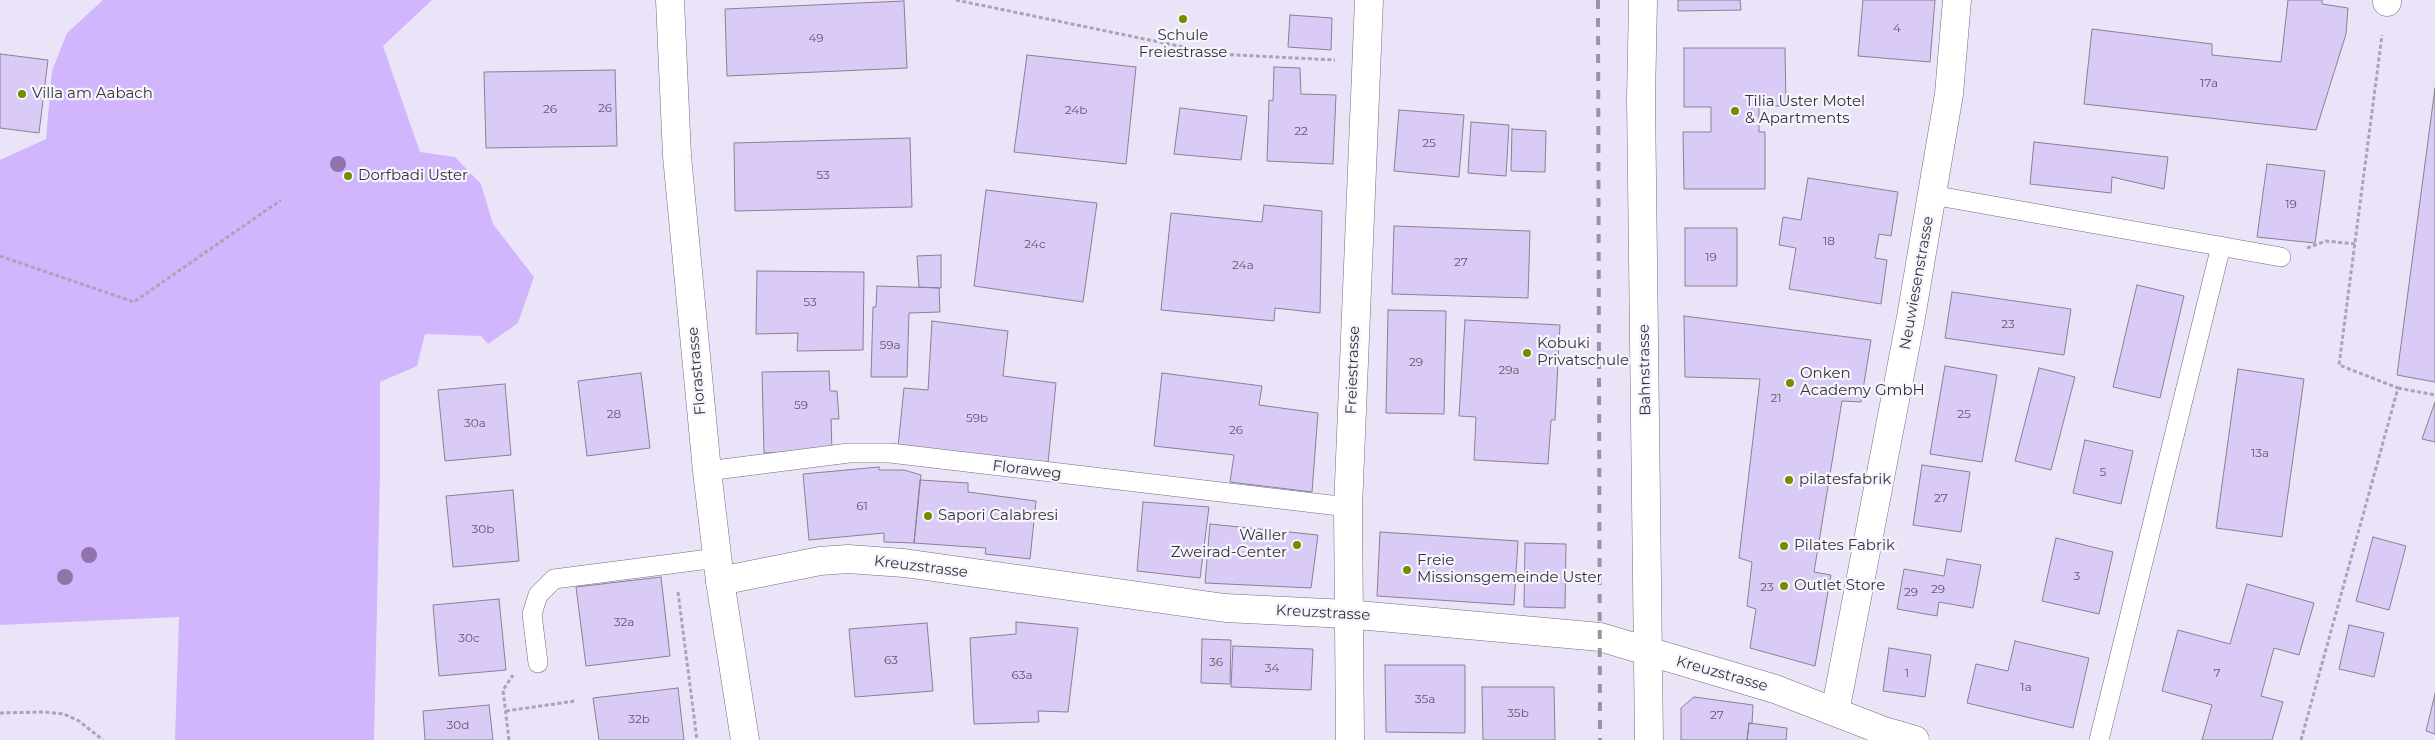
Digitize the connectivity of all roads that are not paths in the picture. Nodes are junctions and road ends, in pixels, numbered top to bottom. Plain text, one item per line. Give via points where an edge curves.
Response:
1 (670, 0) edge
2 (1368, 0) edge
3 (1643, 0) edge
4 (1957, 0) edge
5 (1932, 195) junction
6 (2221, 246) junction
7 (2281, 257) road end
8 (707, 471) junction
9 (1348, 508) junction
10 (718, 569) junction
11 (1347, 614) junction
12 (1649, 654) junction
13 (538, 663) dead end
14 (1835, 712) junction
15 (745, 740) edge
16 (1350, 740) edge
17 (1650, 740) edge
18 (1915, 740) edge
19 (2099, 740) edge

1 - 8 street, Florastrasse via 677,156
2 - 9 street, Freiestrasse
3 - 12 street, Bahnstrasse via 1641,99
4 - 5 street, Neuwiesenstrasse via 1949,94
5 - 6 lane
5 - 14 street, Neuwiesenstrasse
6 - 7 lane
6 - 19 lane
8 - 9 lane, Floraweg via 849,453 890,453
8 - 10 street, Florastrasse
9 - 11 street, Freiestrasse
10 - 11 street, Kreuzstrasse via 848,559 904,563 1225,608
10 - 13 lane via 674,563 554,578 538,595 532,614
10 - 15 street, Florastrasse
11 - 12 street, Kreuzstrasse via 1600,637
11 - 16 street, Freiestrasse
12 - 14 street, Kreuzstrasse via 1775,690
12 - 17 street, Bahnstrasse
14 - 18 street, Kreuzstrasse

